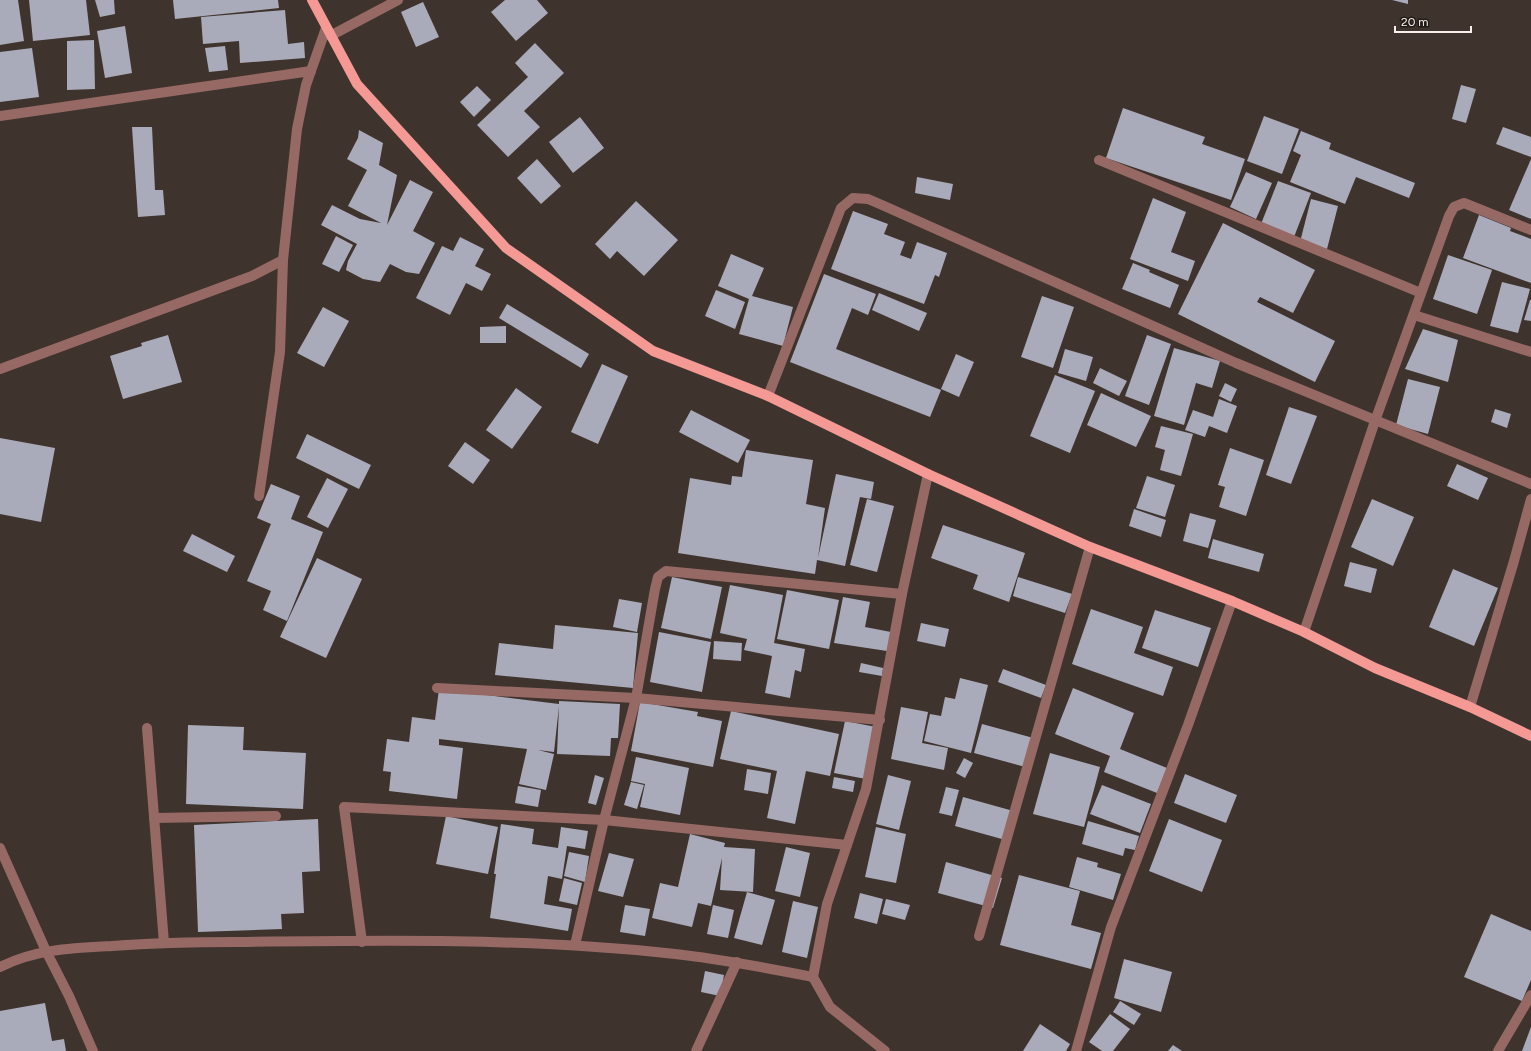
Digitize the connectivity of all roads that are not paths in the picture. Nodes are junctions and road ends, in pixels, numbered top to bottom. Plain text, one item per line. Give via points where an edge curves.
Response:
1 (312, 0) edge
2 (398, 0) edge
3 (328, 32) junction
4 (311, 71) junction
5 (0, 116) edge
6 (1099, 160) dead end
7 (1531, 230) edge
8 (283, 260) junction
9 (1421, 293) junction
10 (1414, 315) junction
11 (1531, 352) edge
12 (0, 370) edge
13 (768, 396) junction
14 (1375, 421) junction
15 (928, 474) junction
16 (1531, 484) edge
17 (259, 496) dead end
18 (1531, 499) edge
19 (1090, 548) junction
20 (902, 594) junction
21 (1232, 601) junction
22 (1304, 632) junction
23 (438, 688) dead end
24 (636, 698) junction
25 (1470, 707) junction
26 (880, 720) junction
27 (147, 728) dead end
28 (1531, 736) edge
29 (276, 816) dead end
30 (154, 818) junction
31 (604, 820) junction
32 (847, 845) junction
33 (0, 848) edge
34 (979, 936) dead end
35 (362, 942) junction
36 (164, 943) junction
37 (575, 945) junction
38 (46, 951) junction
39 (736, 962) junction
40 (0, 967) edge
41 (813, 978) junction
42 (1531, 995) edge
43 (93, 1051) edge
44 (696, 1051) edge
45 (885, 1051) edge
46 (1076, 1051) edge
47 (1498, 1051) edge

1 - 3 main road
2 - 3 street
3 - 4 street
3 - 13 main road via 357,84 506,248 653,351
4 - 5 street
4 - 8 street via 297,129
6 - 9 street
7 - 9 street via 1464,203 1454,206
8 - 12 street via 252,276
8 - 17 street via 280,352
9 - 10 street
10 - 11 street
10 - 14 street
13 - 14 street via 841,208 853,198 882,204 1236,363
13 - 15 main road
14 - 16 street
14 - 22 street
15 - 19 main road
15 - 20 street
18 - 25 street
19 - 21 main road
19 - 34 street
20 - 24 street via 666,571 658,577 655,589
20 - 26 street
21 - 22 main road
21 - 46 street via 1188,726 1111,927
22 - 25 main road via 1376,668
23 - 24 street
24 - 26 street
24 - 31 street
25 - 28 main road
26 - 32 street via 866,789
27 - 30 street
29 - 30 street
30 - 36 street
31 - 32 street
31 - 35 street via 344,807
31 - 37 street
32 - 41 street via 827,904
33 - 38 street
35 - 36 street
35 - 37 street
36 - 38 street
37 - 39 street
38 - 40 street
38 - 43 street
39 - 41 street
39 - 44 street
41 - 45 street via 830,1007
42 - 47 street

